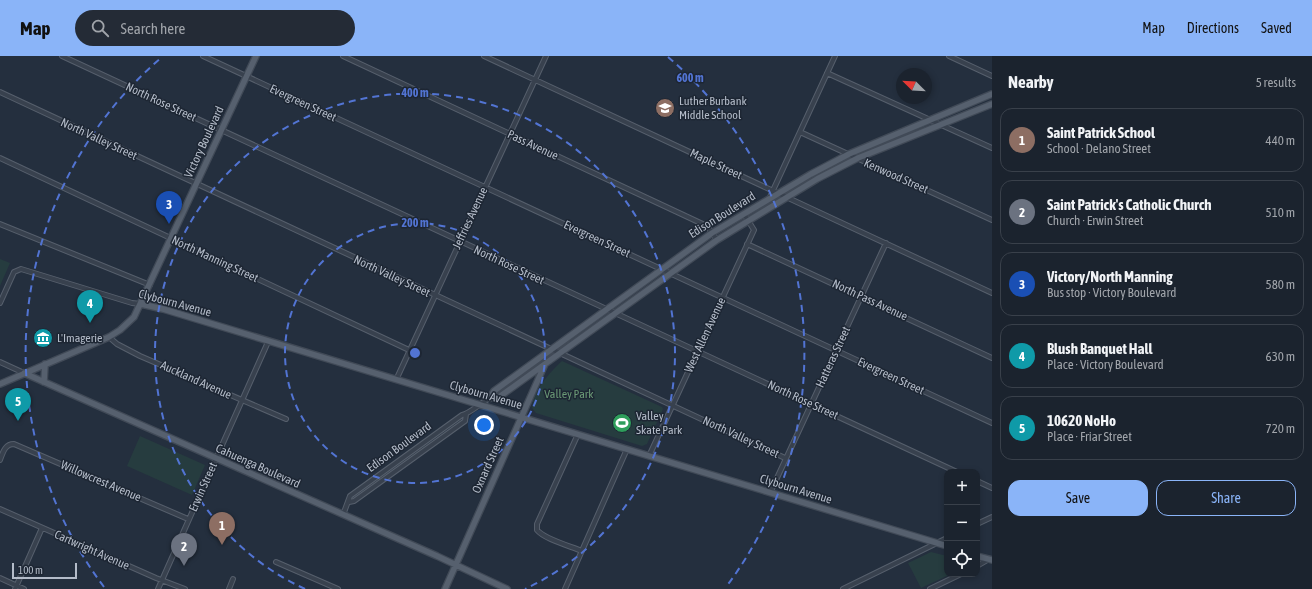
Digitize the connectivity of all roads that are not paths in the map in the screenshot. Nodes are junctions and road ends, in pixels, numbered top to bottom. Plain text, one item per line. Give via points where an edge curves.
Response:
1 (62, 56) edge
2 (202, 56) edge
3 (256, 56) edge
4 (343, 56) edge
5 (484, 56) edge
6 (546, 56) edge
7 (835, 56) edge
8 (949, 56) edge
9 (827, 73) junction
10 (247, 76) junction
11 (992, 76) edge
12 (535, 80) junction
13 (0, 92) edge
14 (992, 94) edge
15 (992, 104) edge
16 (930, 120) junction
17 (941, 125) junction
18 (222, 130) junction
19 (800, 132) junction
20 (509, 134) junction
21 (992, 148) edge
22 (849, 154) junction
23 (0, 158) edge
24 (858, 158) junction
25 (197, 184) junction
26 (484, 188) junction
27 (772, 191) junction
28 (779, 193) junction
29 (788, 197) junction
30 (769, 199) junction
31 (744, 214) junction
32 (992, 220) edge
33 (748, 222) junction
34 (0, 224) edge
35 (712, 233) junction
36 (171, 239) junction
37 (717, 240) junction
38 (459, 242) junction
39 (886, 243) junction
40 (747, 244) junction
41 (662, 269) junction
42 (671, 273) junction
43 (150, 285) junction
44 (992, 293) edge
45 (434, 295) junction
46 (861, 296) junction
47 (722, 297) junction
48 (0, 303) edge
49 (141, 304) junction
50 (607, 310) junction
51 (615, 314) junction
52 (109, 337) junction
53 (268, 342) junction
54 (409, 350) junction
55 (552, 350) junction
56 (836, 350) junction
57 (698, 351) junction
58 (560, 353) junction
59 (992, 358) edge
60 (0, 362) edge
61 (45, 364) junction
62 (545, 364) junction
63 (24, 373) junction
64 (396, 380) junction
65 (44, 382) junction
66 (0, 384) edge
67 (490, 398) junction
68 (242, 401) junction
69 (811, 404) junction
70 (477, 405) junction
71 (672, 405) junction
72 (466, 414) junction
73 (521, 417) junction
74 (286, 418) dead end
75 (992, 423) edge
76 (578, 434) junction
77 (627, 449) junction
78 (649, 456) junction
79 (785, 458) junction
80 (215, 459) junction
81 (0, 460) edge
82 (951, 469) edge
83 (980, 483) edge
84 (992, 488) edge
85 (770, 493) junction
86 (349, 502) junction
87 (0, 509) edge
88 (343, 515) junction
89 (992, 517) edge
90 (188, 519) junction
91 (980, 523) edge
92 (42, 528) junction
93 (944, 540) edge
94 (937, 543) junction
95 (944, 545) edge
96 (582, 551) junction
97 (980, 557) edge
98 (991, 560) edge
99 (276, 562) dead end
100 (980, 565) edge
101 (455, 566) junction
102 (955, 577) edge
103 (0, 578) edge
104 (233, 579) dead end
105 (162, 580) junction
106 (16, 587) edge
107 (24, 589) edge
108 (158, 589) edge
109 (185, 589) edge
110 (229, 589) edge
111 (338, 589) edge
112 (445, 589) edge
113 (507, 589) edge
114 (565, 589) edge
115 (843, 589) edge
116 (930, 589) edge

1 - 18 street, North Rose Street
2 - 10 street, Evergreen Street
3 - 10 main road, Victory Boulevard
4 - 20 street, Pass Avenue
5 - 12 street, Maple Street
6 - 12 street, Jeffries Avenue
7 - 9 street
8 - 11 street
9 - 16 street
9 - 19 street
10 - 18 main road, Victory Boulevard
10 - 26 street, Evergreen Street
12 - 20 street, Jeffries Avenue
12 - 27 street, Maple Street
13 - 25 street, North Valley Street
14 - 16 main road, Edison Boulevard
15 - 17 main road, Edison Boulevard
16 - 17 street
16 - 22 main road, Edison Boulevard
17 - 21 street
17 - 24 main road, Edison Boulevard
18 - 25 main road, Victory Boulevard
18 - 38 street, North Rose Street
19 - 22 street, Kenwood Street
19 - 27 street
20 - 26 street, Jeffries Avenue
20 - 35 street, Pass Avenue via 707,226
22 - 24 street, Kenwood Street
22 - 28 main road, Edison Boulevard
23 - 36 street, North Manning Street
24 - 29 main road, Edison Boulevard
24 - 32 street, Kenwood Street
25 - 36 main road, Victory Boulevard
25 - 45 street, North Valley Street
26 - 38 street, Jeffries Avenue
26 - 41 street, Evergreen Street
27 - 28 street, Maple Street
27 - 30 street
28 - 29 street, Maple Street
28 - 30 main road, Edison Boulevard
29 - 33 main road, Edison Boulevard
29 - 39 street, Maple Street
30 - 31 main road, Edison Boulevard
31 - 33 street, West Allen Avenue
31 - 35 main road, Edison Boulevard
33 - 37 main road, Edison Boulevard
33 - 40 street, West Allen Avenue via 754,230
34 - 43 street
35 - 37 street, Pass Avenue
35 - 41 main road, Edison Boulevard
36 - 43 main road, Victory Boulevard
36 - 54 street, North Manning Street
37 - 42 main road, Edison Boulevard
38 - 45 street, Jeffries Avenue
38 - 50 street, North Rose Street
39 - 44 street, Maple Street
39 - 46 street, Hatteras Street
40 - 46 street, North Pass Avenue
40 - 47 street, West Allen Avenue
41 - 42 street, Evergreen Street
41 - 50 main road, Edison Boulevard
42 - 47 street, Evergreen Street
42 - 51 main road, Edison Boulevard
43 - 49 main road, Victory Boulevard
45 - 54 street, Jeffries Avenue
45 - 55 street, North Valley Street
46 - 56 street, Hatteras Street
46 - 59 street, North Pass Avenue
47 - 56 street, Evergreen Street
47 - 57 street, West Allen Avenue
48 - 49 street, Clybourn Avenue via 14,272 18,269
49 - 52 main road, Victory Boulevard via 126,325
49 - 53 main road, Clybourn Avenue
50 - 51 street, North Rose Street
50 - 55 main road, Edison Boulevard
51 - 57 street, North Rose Street
51 - 58 main road, Edison Boulevard
52 - 61 main road, Victory Boulevard
52 - 68 street, Auckland Avenue via 116,344 140,356
53 - 64 main road, Clybourn Avenue
53 - 68 street, Erwin Street
54 - 64 street, Jeffries Avenue
55 - 58 street, North Valley Street
55 - 62 main road, Oxnard Street
55 - 67 main road, Edison Boulevard via 494,391
56 - 69 street, Hatteras Street
56 - 75 street, Evergreen Street
57 - 69 street, North Rose Street
57 - 71 street, West Allen Avenue
58 - 62 main road, Edison Boulevard
58 - 71 street, North Valley Street
60 - 63 street, Cahuenga Boulevard
61 - 63 main road, Victory Boulevard
61 - 65 main road
62 - 67 main road, Edison Boulevard via 499,397
62 - 73 main road, Oxnard Street
63 - 65 main road, Cahuenga Boulevard
63 - 66 main road, Victory Boulevard
64 - 70 main road, Clybourn Avenue
65 - 80 main road, Cahuenga Boulevard
67 - 70 street, Edison Boulevard
68 - 74 street, Auckland Avenue
68 - 80 street, Erwin Street
69 - 79 street, Hatteras Street
69 - 82 street, North Rose Street
70 - 72 street, Edison Boulevard
70 - 73 main road, Clybourn Avenue
71 - 78 street, West Allen Avenue
71 - 79 street, North Valley Street
72 - 86 street, Edison Boulevard via 350,496
72 - 86 street, Edison Boulevard via 465,421 354,501
73 - 76 main road, Clybourn Avenue
73 - 101 main road, Oxnard Street
76 - 77 main road, Clybourn Avenue
76 - 96 street via 537,530 546,538
77 - 78 main road, Clybourn Avenue
77 - 96 street
78 - 85 main road, Clybourn Avenue
79 - 85 street, Hatteras Street
80 - 88 main road, Cahuenga Boulevard
80 - 90 street, Erwin Street
81 - 90 street, Willowcrest Avenue via 6,447 14,444
83 - 84 street
85 - 94 main road, Clybourn Avenue
86 - 88 street, Edison Boulevard
87 - 92 street, Cartwright Avenue
88 - 101 main road, Cahuenga Boulevard
89 - 91 street
90 - 105 street, Erwin Street
92 - 105 street, Cartwright Avenue
92 - 106 street
93 - 94 street
94 - 95 main road, Clybourn Avenue
94 - 115 street
96 - 114 street
97 - 98 main road
98 - 100 street
99 - 111 street
101 - 112 main road, Oxnard Street
101 - 113 main road, Cahuenga Boulevard
102 - 116 street
103 - 106 street
104 - 110 street
105 - 108 street, Erwin Street
105 - 109 street, Cartwright Avenue
106 - 107 street

